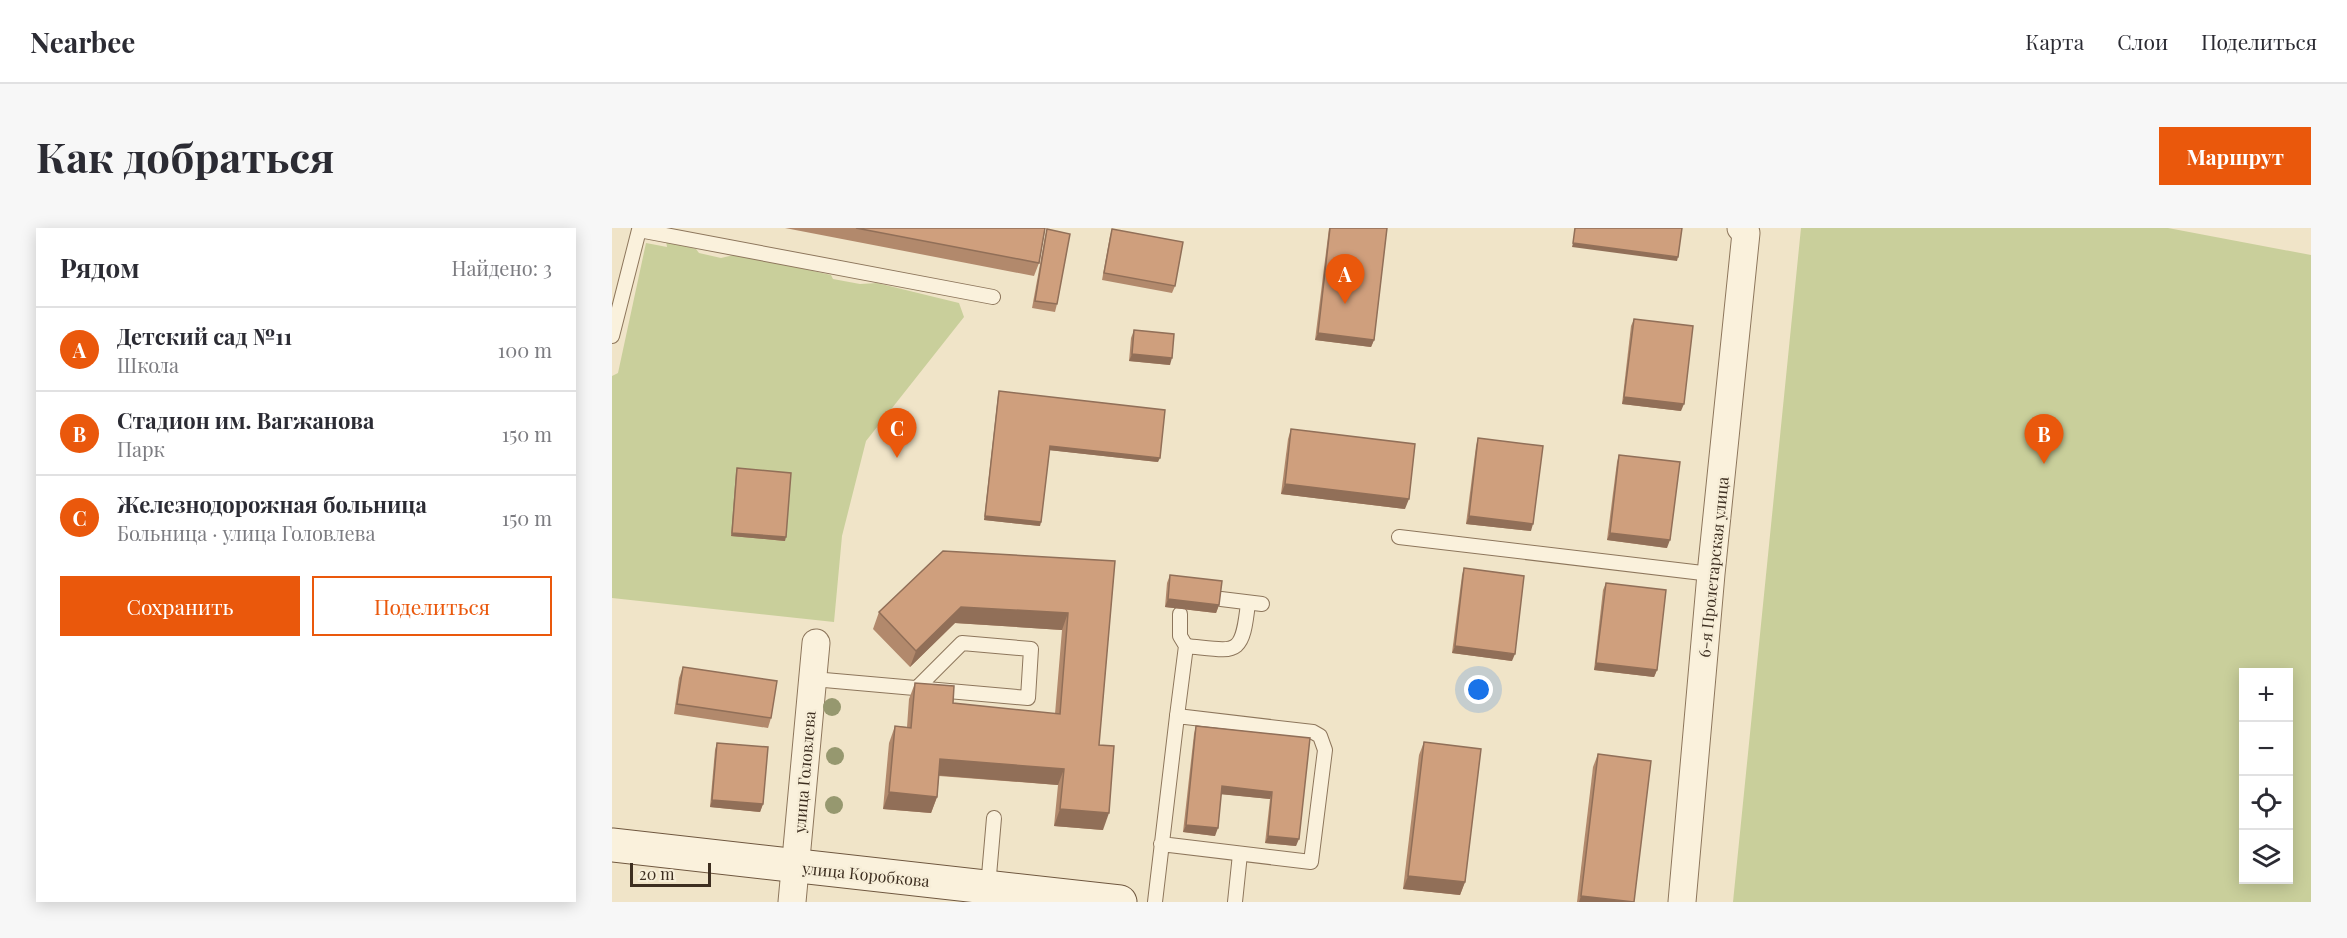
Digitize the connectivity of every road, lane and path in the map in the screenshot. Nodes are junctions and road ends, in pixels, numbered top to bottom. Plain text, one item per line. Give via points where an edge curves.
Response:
1 (1746, 230) edge
2 (993, 297) dead end
3 (612, 336) edge
4 (1400, 537) dead end
5 (1711, 574) junction
6 (1221, 599) edge
7 (1248, 603) junction
8 (1262, 604) dead end
9 (1180, 614) edge
10 (816, 643) dead end
11 (1186, 646) junction
12 (813, 679) junction
13 (917, 688) junction
14 (1177, 716) junction
15 (994, 818) dead end
16 (1161, 844) junction
17 (612, 845) edge
18 (1240, 854) junction
19 (796, 866) junction
20 (988, 887) junction
21 (792, 902) edge
22 (1120, 902) edge
23 (1155, 902) edge
24 (1235, 902) edge
25 (1682, 902) edge

1 - 5 street, 6-я Пролетарская улица
2 - 3 lane via 639,230
4 - 5 lane
5 - 25 street, 6-я Пролетарская улица
6 - 7 lane
7 - 8 lane
7 - 11 lane via 1244,636 1236,646 1223,650
9 - 11 lane via 1180,636
10 - 12 street, улица Головлева
11 - 14 lane
12 - 13 lane
12 - 19 street, улица Головлева
13 - 13 lane via 1028,698 1031,649 962,643
14 - 16 lane
14 - 18 lane via 1312,732 1324,743 1311,862
15 - 20 lane
16 - 18 lane
16 - 23 lane
17 - 19 street, улица Коробкова
18 - 24 lane
19 - 20 street, улица Коробкова
19 - 21 street, улица Головлева
20 - 22 street, улица Коробкова

